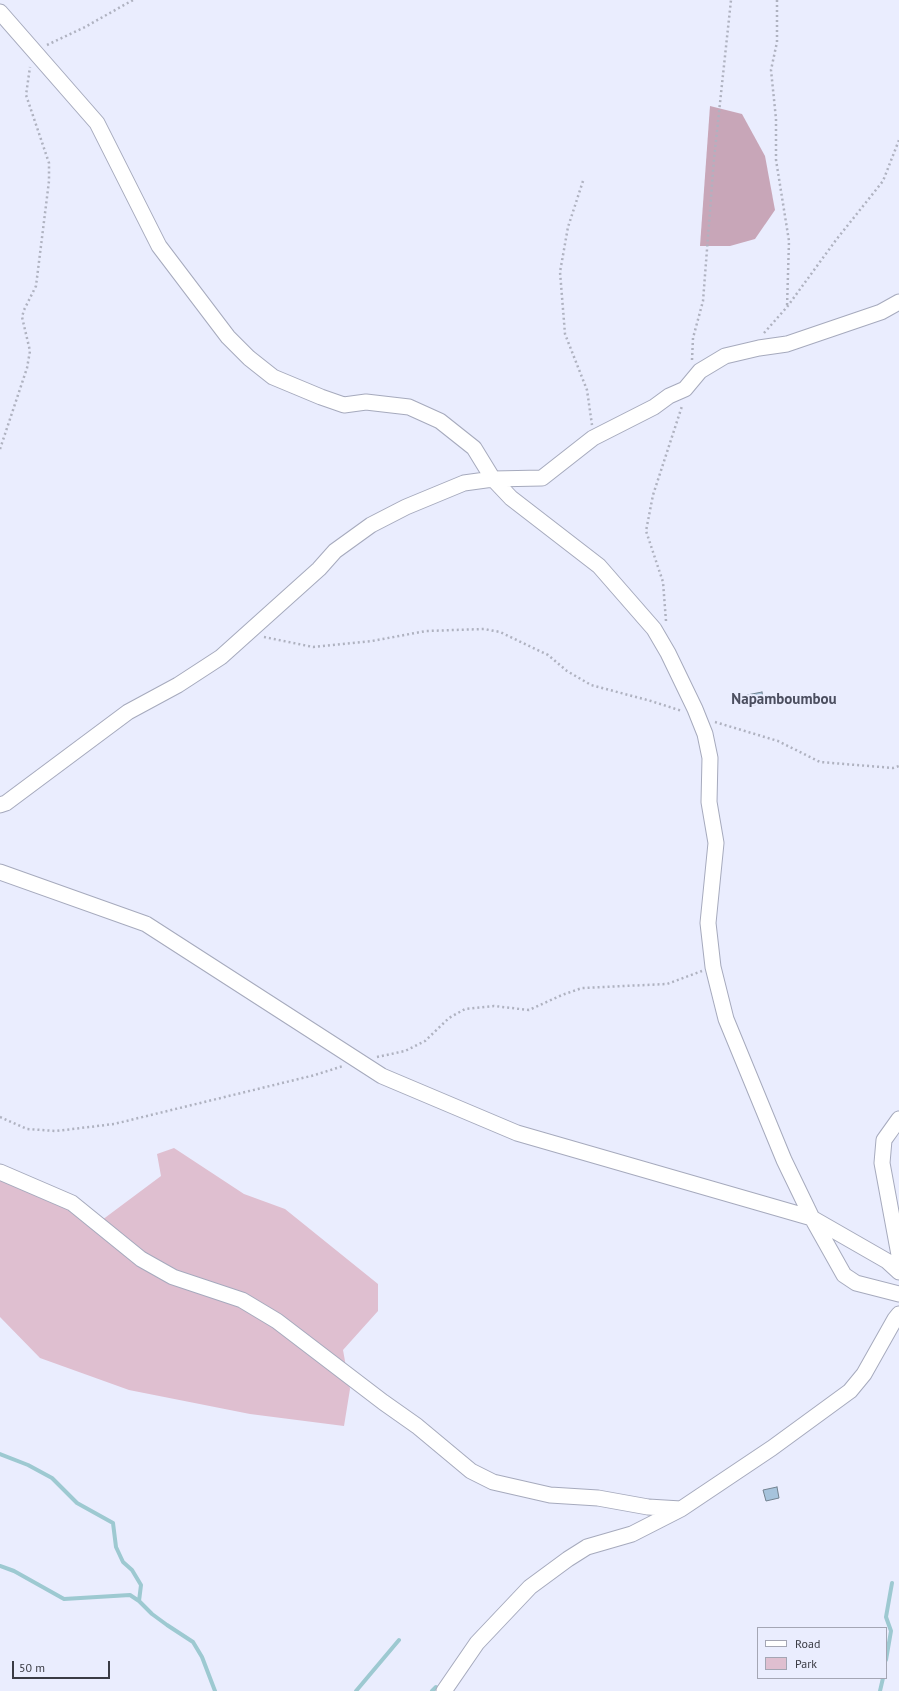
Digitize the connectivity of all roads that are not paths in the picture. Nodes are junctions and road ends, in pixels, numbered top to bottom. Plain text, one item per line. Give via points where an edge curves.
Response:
1 (0, 12) edge
2 (899, 302) edge
3 (493, 479) junction
4 (0, 805) edge
5 (0, 872) edge
6 (899, 1119) edge
7 (0, 1172) edge
8 (812, 1218) junction
9 (899, 1255) edge
10 (899, 1272) edge
11 (899, 1294) edge
12 (899, 1314) edge
13 (681, 1509) junction
14 (444, 1691) edge

1 - 3 street via 97,123 159,246 228,337 249,358 273,377 344,405 366,402 409,407 440,421 474,448
2 - 3 street via 881,312 787,344 725,356 700,371 685,389 593,438 542,478
3 - 4 street via 464,482 370,525 335,551 319,569 221,657 178,685 128,712
3 - 8 street via 511,498 599,566 654,629 698,717 710,758 709,802 716,843 708,922 712,967 726,1019 784,1160
5 - 8 street via 146,924 382,1076 517,1133
6 - 9 street via 884,1140 882,1163
7 - 13 street via 72,1202 141,1259 173,1277 242,1300 277,1321 417,1426 471,1471 493,1482 550,1495 598,1498 648,1507
8 - 10 street via 888,1261
8 - 11 street via 844,1275 856,1283
12 - 13 street via 864,1374 850,1391 772,1448
13 - 14 street via 632,1534 587,1547 530,1587 476,1643

